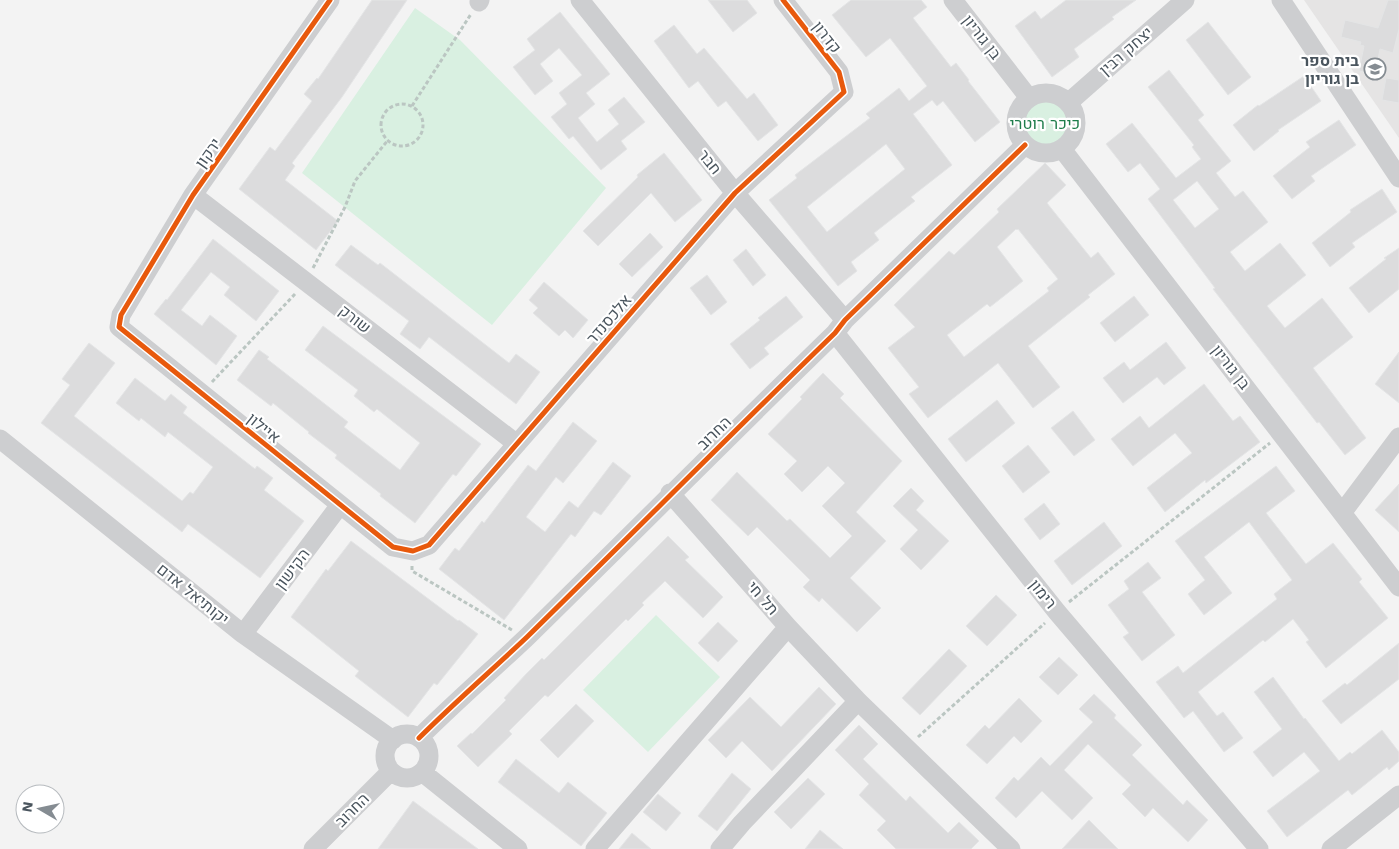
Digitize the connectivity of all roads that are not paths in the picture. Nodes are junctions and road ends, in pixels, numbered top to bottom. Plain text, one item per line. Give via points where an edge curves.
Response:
1 (330, 0) edge
2 (580, 0) edge
3 (783, 0) edge
4 (953, 0) edge
5 (1185, 0) edge
6 (1281, 0) edge
7 (844, 92) joint
8 (1029, 98) junction
9 (1068, 103) junction
10 (1025, 145) junction
11 (1062, 149) junction
12 (1399, 178) edge
13 (735, 193) junction
14 (194, 195) junction
15 (119, 327) joint
16 (840, 327) junction
17 (1399, 437) edge
18 (0, 439) edge
19 (516, 444) junction
20 (670, 494) junction
21 (340, 505) junction
22 (1342, 513) junction
23 (393, 547) joint
24 (1399, 587) edge
25 (788, 627) junction
26 (243, 634) junction
27 (858, 701) junction
28 (419, 738) junction
29 (393, 740) junction
30 (391, 771) junction
31 (422, 772) junction
32 (1399, 795) edge
33 (313, 849) edge
34 (518, 849) edge
35 (595, 849) edge
36 (720, 849) edge
37 (1010, 849) edge
38 (1258, 849) edge
39 (1330, 849) edge

1 - 14 street, ירקון
2 - 13 street, חבר
3 - 7 street, קדרון via 839,72
4 - 8 street, בן גוריון
5 - 9 street, יצחק רבין
6 - 12 street
7 - 13 street, אלכסנדר
8 - 9 street via 1049,93
8 - 10 street via 1019,110 1016,126
9 - 11 street via 1076,122 1075,132
10 - 11 street via 1039,153
10 - 16 street, החרוב
11 - 22 street, בן גוריון
13 - 16 street, חבר
13 - 19 street, אלכסנדר
14 - 15 street, ירקון via 121,315
14 - 19 street, שורק
15 - 21 street, איילון
16 - 20 street, החרוב
16 - 38 street, רימון via 1057,612
17 - 22 street
18 - 26 street, יקותיאל אדם
19 - 23 street, אלכסנדר via 428,545 413,551
20 - 25 street, תל חי
20 - 28 street, החרוב
21 - 23 street, איילון
21 - 26 street, הקישון
22 - 24 street, בן גוריון
25 - 27 street, תל חי
25 - 35 street
26 - 29 street, יקותיאל אדם
27 - 36 street
27 - 37 street, תל חי
28 - 29 street via 403,735
28 - 31 street via 429,757
29 - 30 street via 386,755
30 - 31 street via 406,778
30 - 33 street, החרוב
31 - 34 street
32 - 39 street

